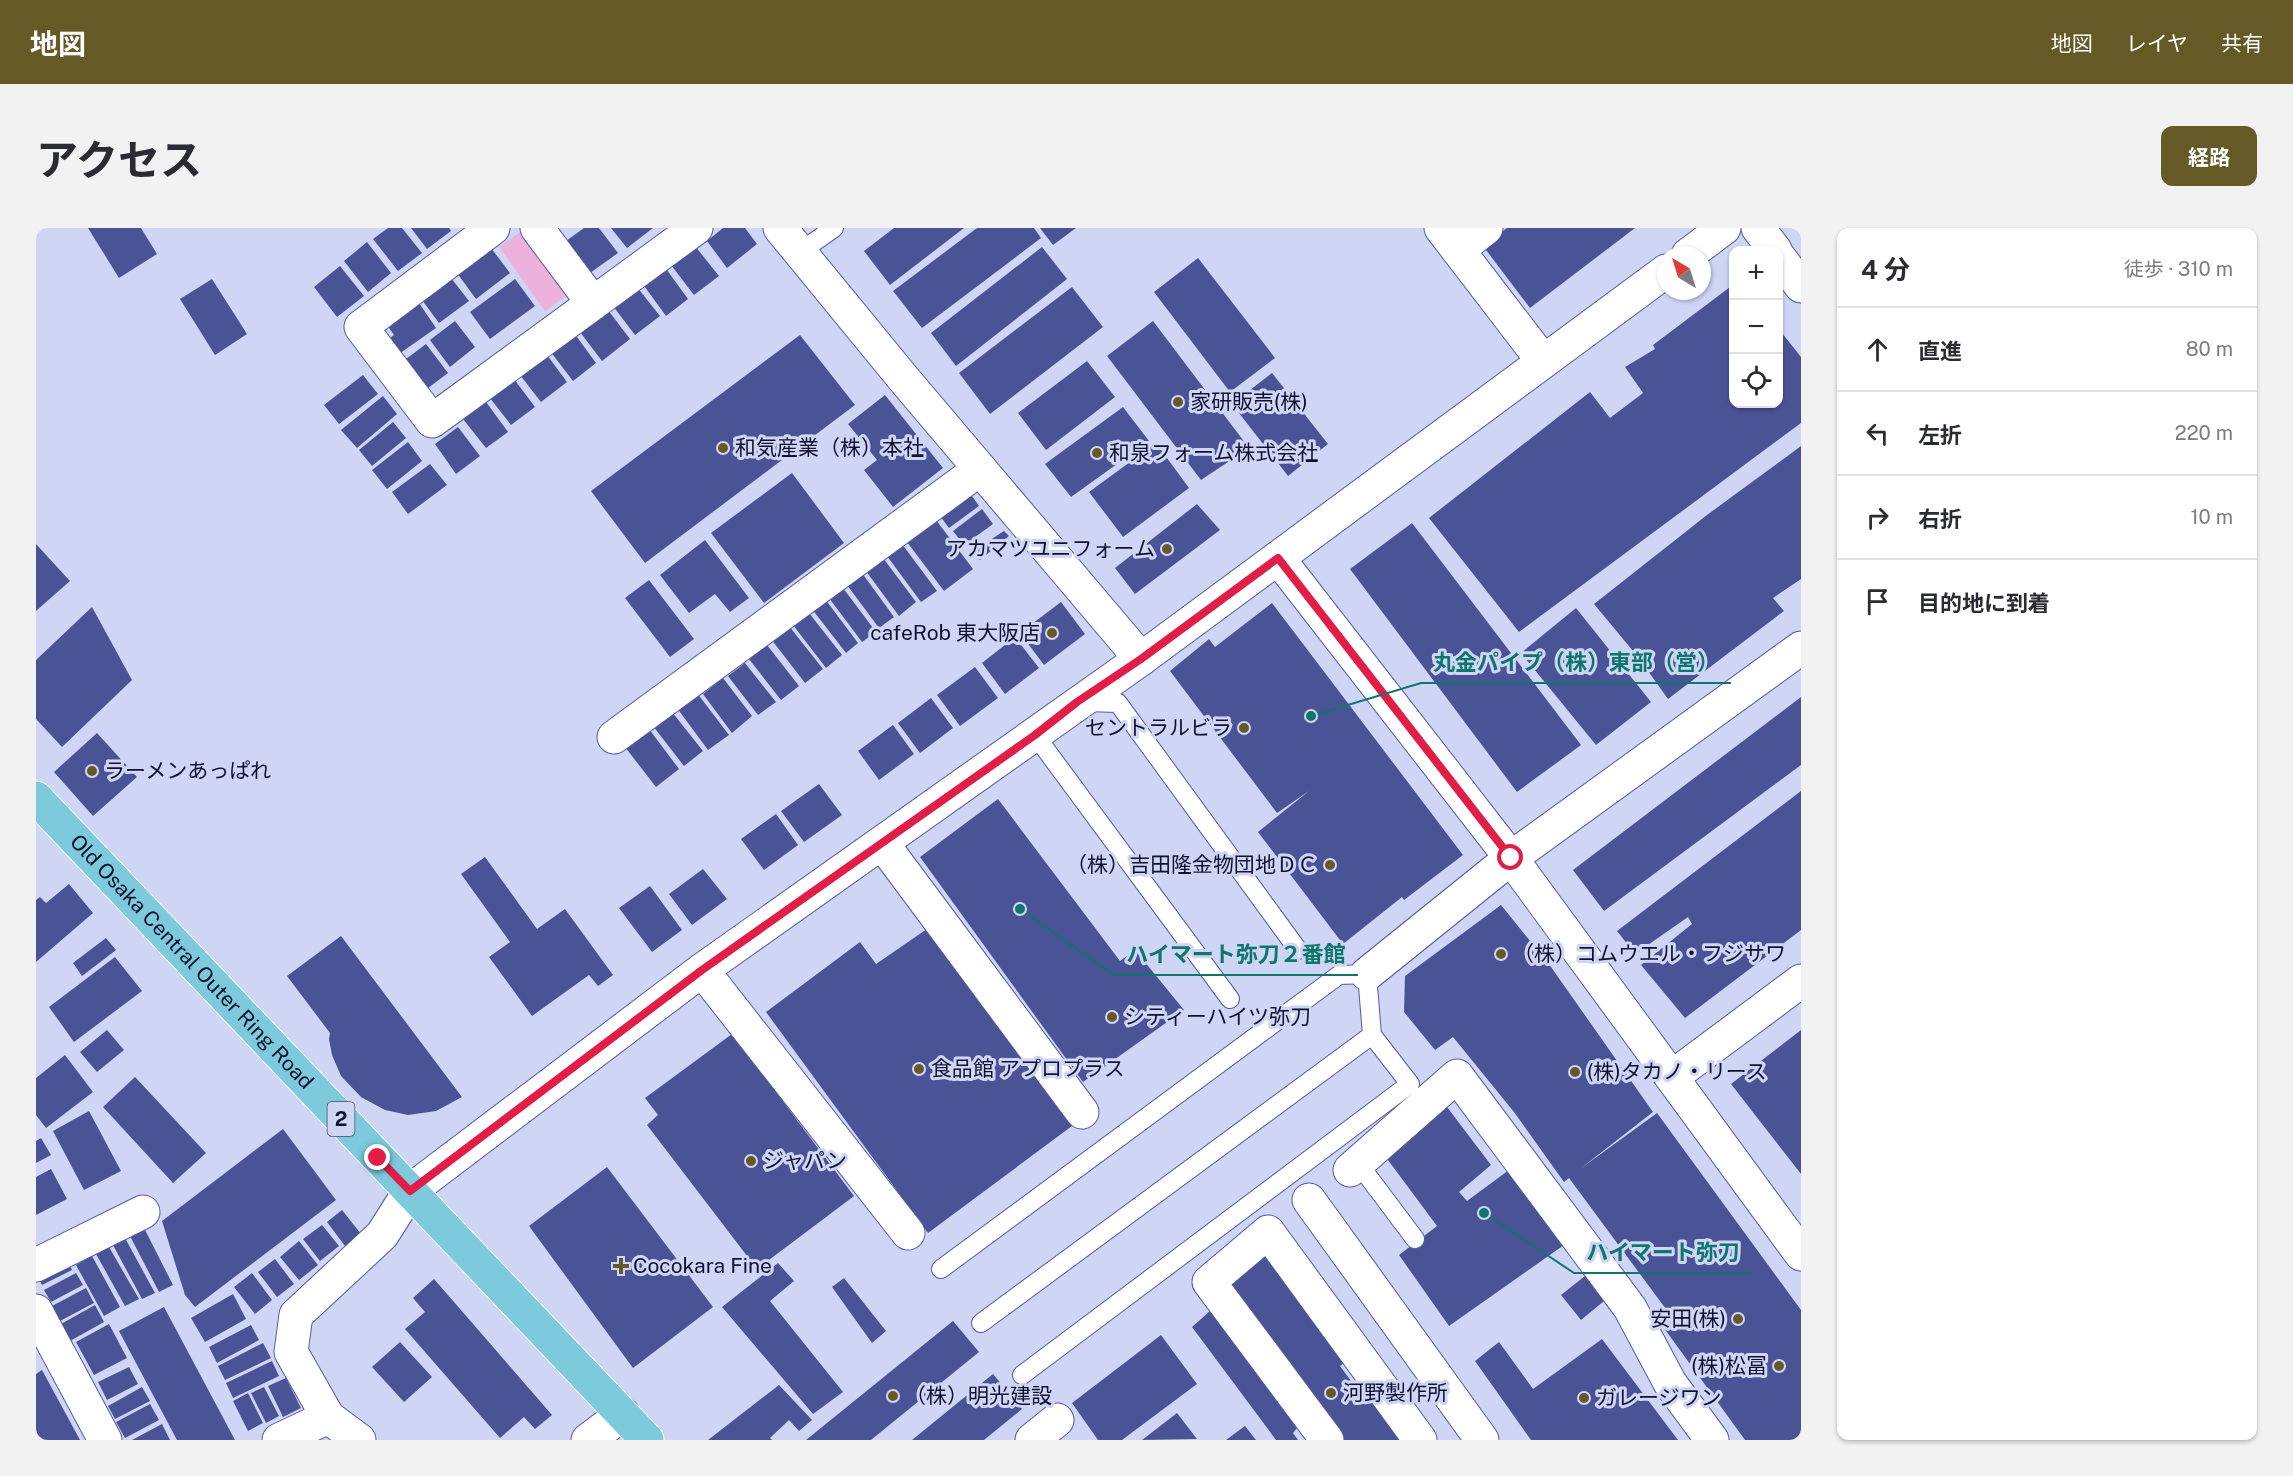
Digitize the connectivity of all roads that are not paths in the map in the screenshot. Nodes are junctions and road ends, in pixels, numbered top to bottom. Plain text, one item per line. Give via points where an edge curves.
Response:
1 (493, 228) edge
2 (537, 228) edge
3 (696, 228) edge
4 (834, 228) edge
5 (1486, 228) edge
6 (1725, 228) edge
7 (1758, 228) edge
8 (1449, 239) edge
9 (790, 240) edge
10 (1700, 246) edge
11 (1772, 246) edge
12 (1783, 261) edge
13 (1657, 278) edge
14 (1801, 286) edge
15 (594, 303) junction
16 (1542, 362) junction
17 (980, 469) junction
18 (1278, 558) junction
19 (1801, 648) edge
20 (1141, 659) junction
21 (1077, 702) junction
22 (1035, 735) junction
23 (614, 737) dead end
24 (36, 798) edge
25 (882, 843) junction
26 (1511, 858) junction
27 (1298, 950) dead end
28 (702, 970) junction
29 (1366, 974) junction
30 (1801, 981) edge
31 (1230, 999) dead end
32 (1372, 1035) junction
33 (1672, 1077) junction
34 (1082, 1112) dead end
35 (1354, 1167) joint
36 (410, 1191) junction
37 (1309, 1200) dead end
38 (143, 1212) dead end
39 (908, 1233) dead end
40 (1415, 1239) dead end
41 (1801, 1254) edge
42 (36, 1265) edge
43 (941, 1269) dead end
44 (36, 1311) edge
45 (981, 1323) dead end
46 (1022, 1375) dead end
47 (623, 1414) junction
48 (328, 1418) junction
49 (1058, 1420) dead end
50 (105, 1440) edge
51 (279, 1440) edge
52 (358, 1440) edge
53 (588, 1440) edge
54 (648, 1440) edge
55 (1032, 1440) edge
56 (1327, 1440) edge
57 (1420, 1440) edge
58 (1482, 1440) edge
59 (1712, 1440) edge

1 - 15 street via 361,327 432,421
2 - 15 street
3 - 15 street
4 - 9 lane
5 - 8 street
6 - 10 street
7 - 11 street
8 - 16 street
9 - 17 street
12 - 14 street
13 - 16 street
16 - 18 street
17 - 20 street
17 - 23 street
18 - 20 street
18 - 26 street
19 - 26 street
20 - 21 street
21 - 22 street
21 - 27 lane via 1118,703
22 - 25 street
22 - 31 lane
24 - 36 main road, Old Osaka Central Outer Ring Road / 2
25 - 28 street
25 - 34 street
26 - 29 street
26 - 33 street
28 - 36 street
28 - 39 street
29 - 32 lane
29 - 43 lane via 1339,975
30 - 33 street
32 - 45 lane
32 - 46 lane via 1410,1084
33 - 41 street
35 - 40 lane
35 - 59 street via 1457,1076 1630,1308 1670,1383
36 - 47 main road, Old Osaka Central Outer Ring Road / 2
36 - 48 street via 382,1235 296,1315 291,1352
37 - 58 street
38 - 42 street
44 - 50 street
47 - 53 street
47 - 54 main road, Old Osaka Central Outer Ring Road / 2
48 - 51 street
48 - 52 street
49 - 55 street
56 - 57 street via 1209,1282 1268,1232

